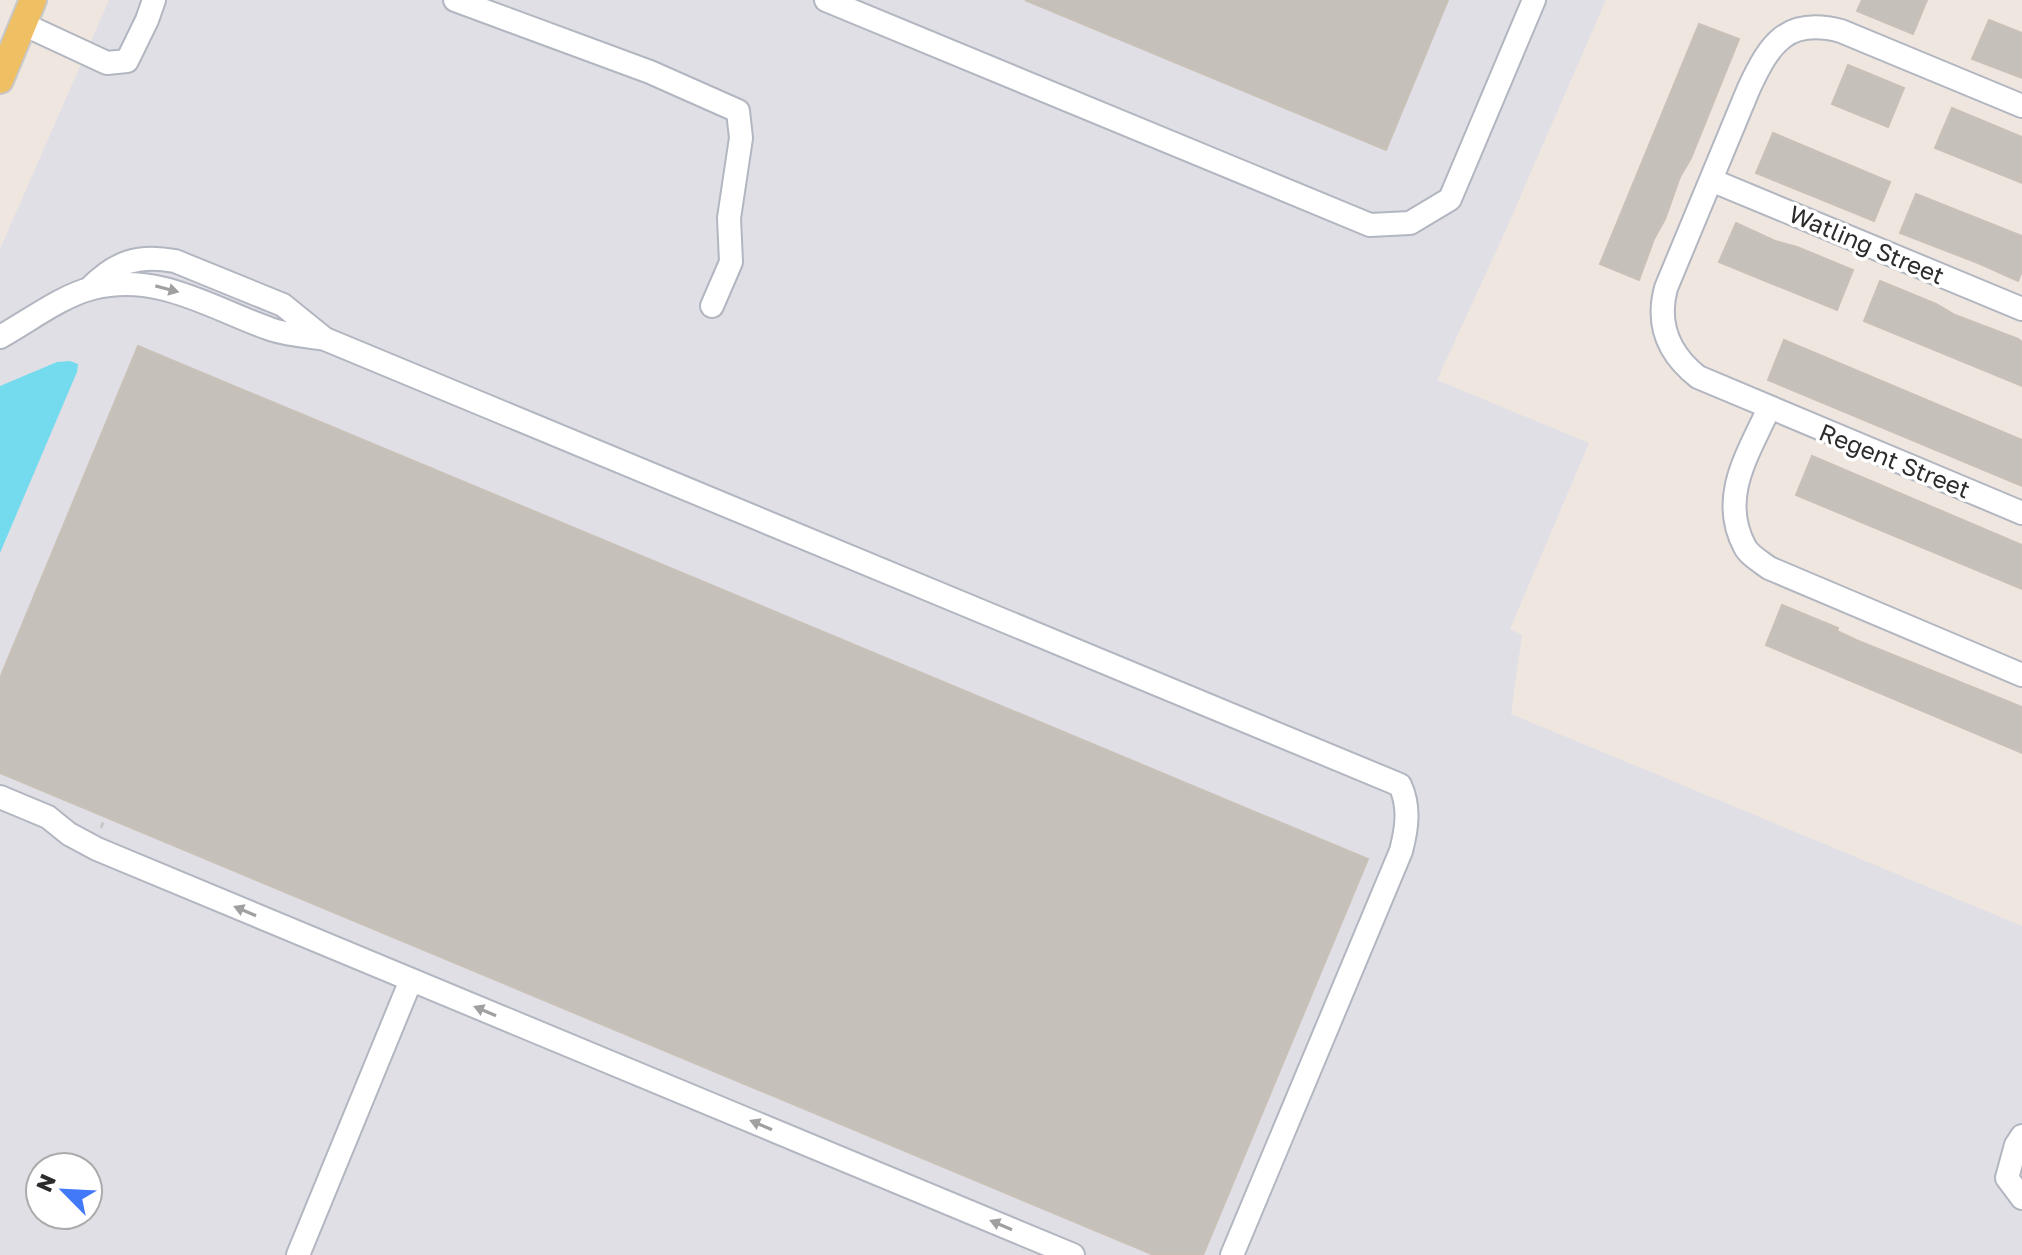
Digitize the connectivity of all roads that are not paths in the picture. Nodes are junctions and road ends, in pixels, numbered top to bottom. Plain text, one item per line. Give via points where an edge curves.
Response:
1 (154, 0) edge
2 (455, 0) edge
3 (1534, 0) edge
4 (835, 2) edge
5 (18, 24) edge
6 (0, 80) edge
7 (2022, 106) edge
8 (1711, 180) junction
9 (712, 306) dead end
10 (2022, 309) edge
11 (0, 337) edge
12 (1769, 408) junction
13 (2022, 513) edge
14 (2022, 675) edge
15 (0, 797) edge
16 (411, 980) junction
17 (2022, 1136) edge
18 (2022, 1198) edge
19 (298, 1255) edge
20 (1073, 1255) edge
21 (1232, 1255) edge

1 - 5 street via 127,61 107,63
2 - 9 street via 650,72 738,111 741,138 729,218 731,262
3 - 4 street via 1450,199 1410,223 1370,225
5 - 6 main road
7 - 8 street, Regent Street via 1841,31 1801,27 1773,44 1762,60
8 - 10 street, Watling Street
8 - 12 street, Regent Street via 1666,288 1662,327 1692,372
11 - 21 street via 90,288 157,285 189,295 273,330 325,339 1400,785 1407,816 1401,851
12 - 13 street, Regent Street
12 - 14 street via 1735,484 1734,511 1746,549 1769,568
16 -> 15 street via 97,849 48,817
16 - 19 street
20 -> 16 street
17 - 18 street via 2007,1178

